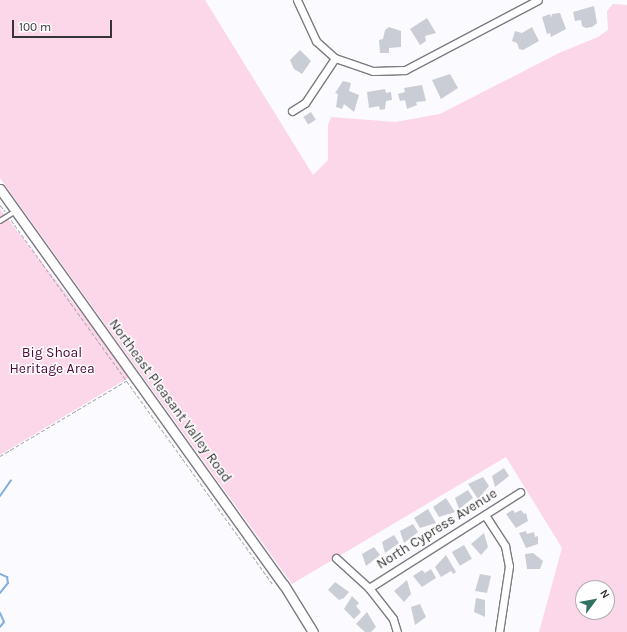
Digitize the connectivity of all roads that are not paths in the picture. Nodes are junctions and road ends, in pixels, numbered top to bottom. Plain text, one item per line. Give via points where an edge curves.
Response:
1 (297, 0) edge
2 (538, 0) edge
3 (335, 58) junction
4 (292, 111) dead end
5 (0, 189) edge
6 (12, 214) junction
7 (0, 222) edge
8 (520, 492) dead end
9 (485, 515) junction
10 (336, 558) dead end
11 (369, 588) junction
12 (313, 632) edge
13 (397, 632) edge
14 (499, 632) edge

1 - 3 street via 316,41
2 - 3 street via 405,70 373,71
3 - 4 street via 305,103
5 - 6 street, Northeast Pleasant Valley Road
6 - 7 lane
6 - 12 street, Northeast Pleasant Valley Road via 284,585
8 - 9 street, North Cypress Avenue
9 - 11 street, North Cypress Avenue
9 - 14 street via 505,546 509,566
10 - 11 street
11 - 13 street via 393,619

